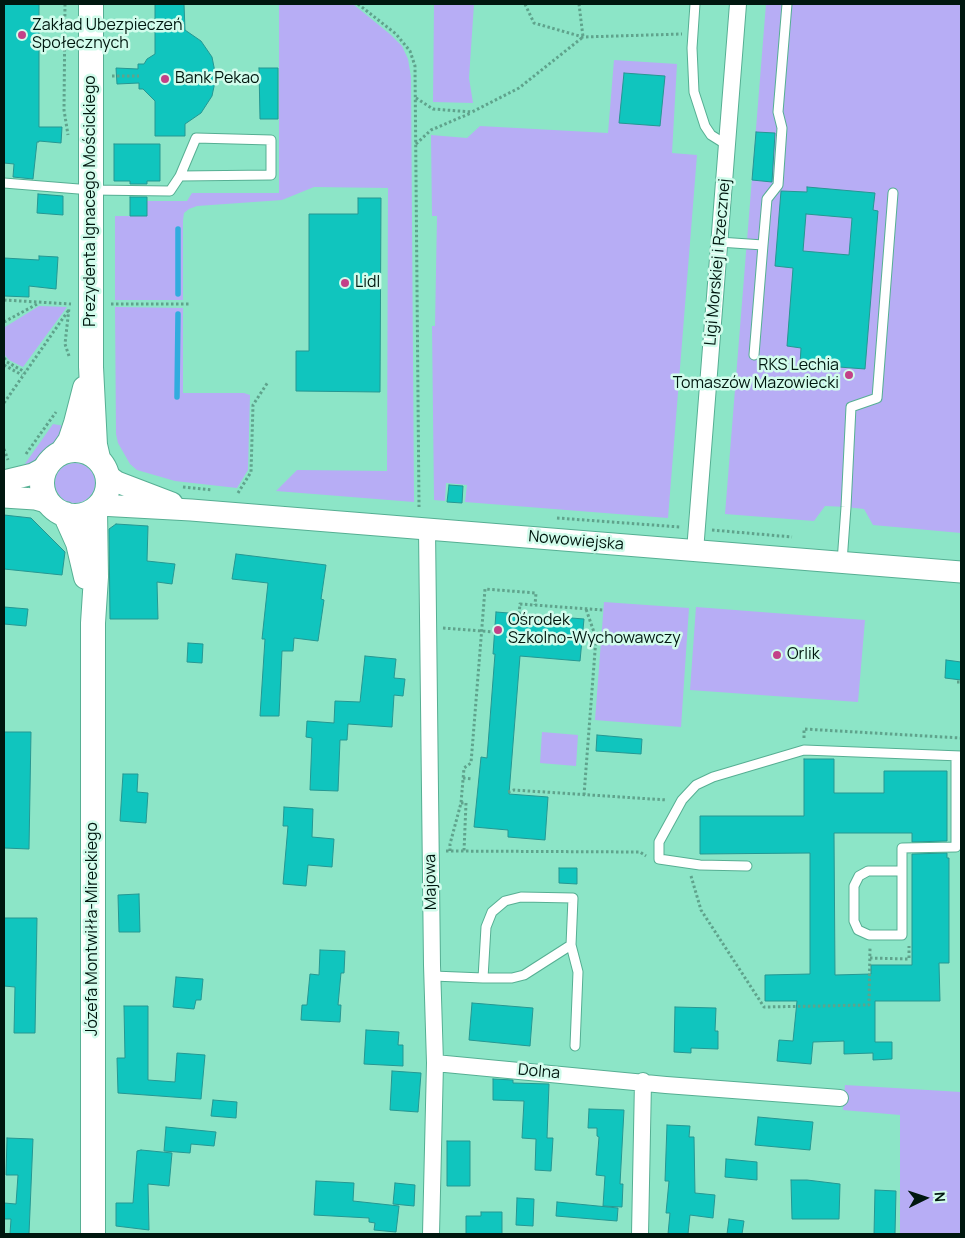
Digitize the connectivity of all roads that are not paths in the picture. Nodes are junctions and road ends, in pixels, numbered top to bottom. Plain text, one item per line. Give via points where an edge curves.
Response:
1 (91, 4) edge
2 (695, 4) edge
3 (738, 4) edge
4 (787, 4) edge
5 (727, 144) junction
6 (180, 176) junction
7 (4, 183) edge
8 (91, 190) junction
9 (893, 193) dead end
10 (719, 242) junction
11 (763, 245) junction
12 (754, 355) dead end
13 (81, 364) junction
14 (63, 451) junction
15 (46, 467) junction
16 (102, 467) junction
17 (4, 481) edge
18 (4, 497) edge
19 (97, 508) junction
20 (57, 509) junction
21 (191, 510) junction
22 (427, 529) junction
23 (695, 551) junction
24 (842, 562) junction
25 (961, 572) edge
26 (93, 623) junction
27 (959, 756) edge
28 (747, 866) dead end
29 (902, 871) junction
30 (571, 945) junction
31 (433, 976) junction
32 (482, 978) junction
33 (575, 1046) dead end
34 (435, 1063) junction
35 (643, 1081) junction
36 (840, 1098) dead end
37 (93, 1234) edge
38 (431, 1234) edge
39 (640, 1234) edge

1 - 8 main road, Prezydenta Ignacego Mościckiego
2 - 5 lane via 692,34 694,92 700,115 711,135
3 - 5 street, Ligi Morskiej i Rzecznej
4 - 11 lane via 778,112 782,128 778,185 767,199
5 - 10 street, Ligi Morskiej i Rzecznej
6 - 6 lane via 271,175 271,140 196,138
6 - 8 lane via 170,190
7 - 8 lane
8 - 13 main road, Prezydenta Ignacego Mościckiego
9 - 24 lane via 877,398 851,407
10 - 11 lane
10 - 23 street, Ligi Morskiej i Rzecznej
11 - 12 lane
13 - 14 main road, Prezydenta Ignacego Mościckiego via 76,423
13 - 16 main road, Prezydenta Ignacego Mościckiego
14 - 15 main road
14 - 16 main road via 82,450
15 - 17 street via 33,474
15 - 20 main road via 43,490
16 - 19 main road via 108,484
16 - 21 street, Nowowiejska via 117,482
18 - 20 street via 35,499
19 - 20 main road via 78,516
19 - 21 street, Nowowiejska
19 - 26 main road, Józefa Montwiłła-Mireckiego
20 - 26 main road, Józefa Montwiłła-Mireckiego via 78,543
21 - 22 street, Nowowiejska
22 - 23 street, Nowowiejska
22 - 31 street, Majowa
23 - 24 street, Nowowiejska
24 - 25 street, Nowowiejska
26 - 37 main road, Józefa Montwiłła-Mireckiego
27 - 28 lane via 804,750 696,785 682,800 659,842 659,859
27 - 29 lane via 956,847 902,848
29 - 29 lane via 902,935 869,935 858,930 854,921 854,886 859,876 868,872
30 - 32 lane via 524,975
30 - 32 lane via 573,898 505,901 492,912 486,928
30 - 33 lane via 578,972
31 - 32 lane
31 - 34 street, Majowa
34 - 35 street, Dolna
34 - 38 street, Majowa
35 - 36 street, Dolna
35 - 39 street

